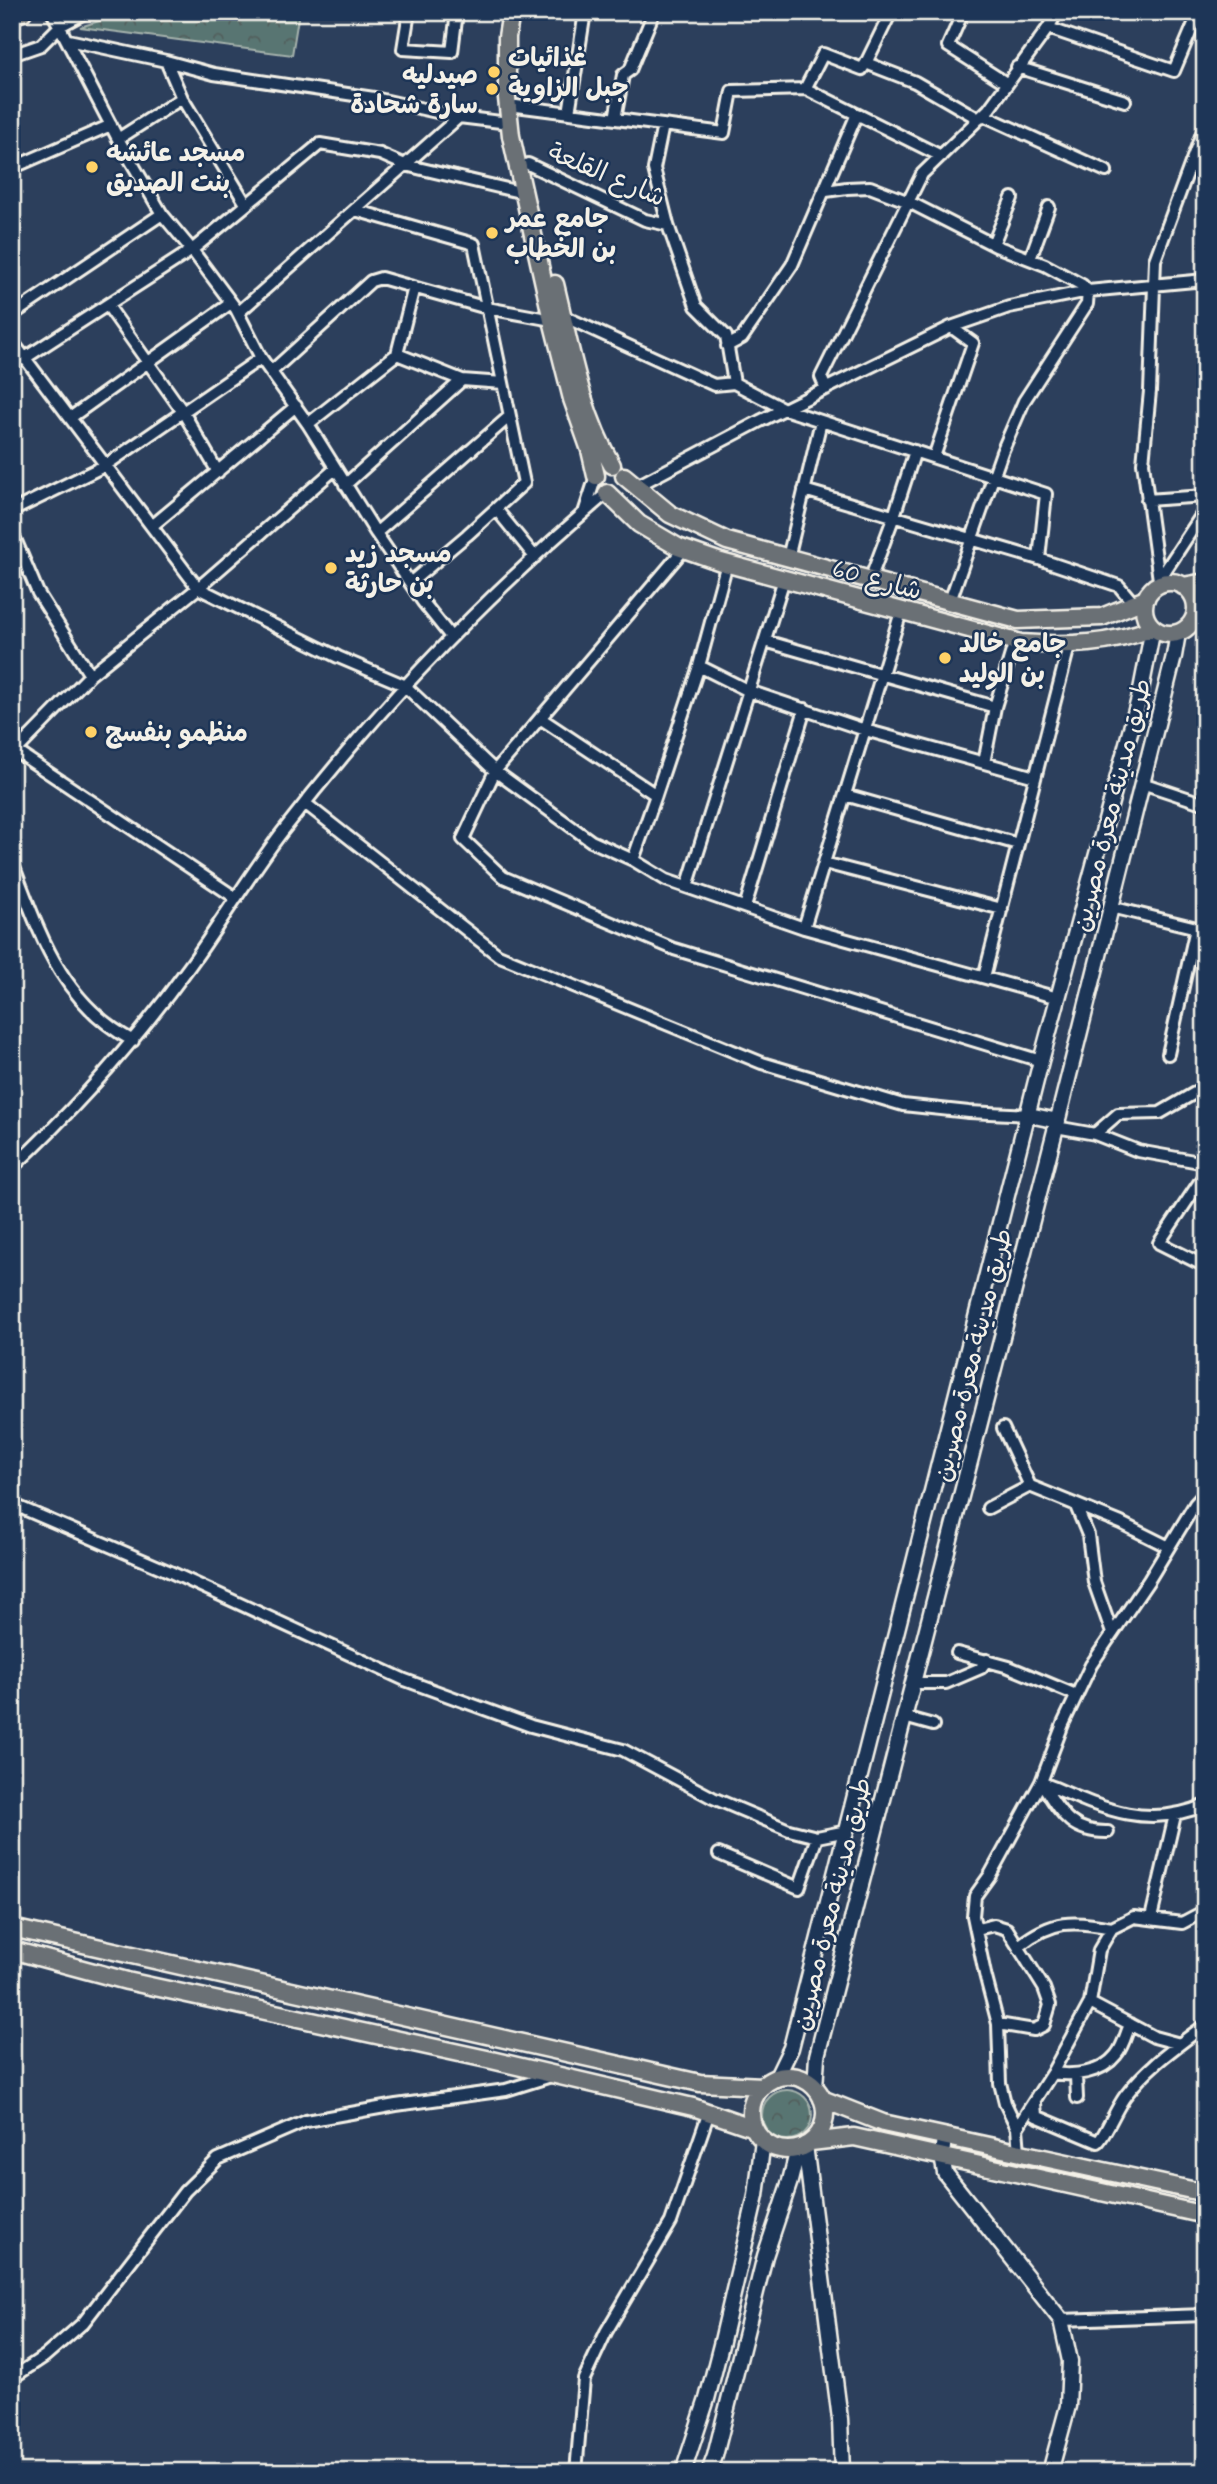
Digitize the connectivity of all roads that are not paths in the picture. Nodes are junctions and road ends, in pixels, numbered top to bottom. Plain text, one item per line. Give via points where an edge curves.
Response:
1 (23, 12) edge
2 (52, 12) edge
3 (86, 12) edge
4 (409, 12) edge
5 (457, 12) edge
6 (511, 12) edge
7 (519, 12) edge
8 (585, 12) edge
9 (654, 12) edge
10 (891, 12) edge
11 (963, 12) edge
12 (1057, 12) edge
13 (1199, 12) edge
14 (12, 16) edge
15 (60, 26) junction
16 (1048, 28) junction
17 (68, 40) junction
18 (12, 55) edge
19 (166, 61) junction
20 (866, 63) junction
21 (1017, 68) junction
22 (1006, 83) junction
23 (805, 89) junction
24 (182, 98) junction
25 (1125, 101) dead end
26 (516, 106) junction
27 (569, 113) junction
28 (857, 114) junction
29 (459, 117) junction
30 (981, 117) junction
31 (615, 119) junction
32 (509, 123) junction
33 (111, 125) junction
34 (663, 125) junction
35 (1205, 125) edge
36 (118, 139) junction
37 (941, 156) junction
38 (528, 164) junction
39 (405, 165) junction
40 (12, 168) edge
41 (1106, 171) dead end
42 (825, 191) junction
43 (524, 192) junction
44 (1012, 198) dead end
45 (909, 202) junction
46 (246, 204) junction
47 (1049, 207) dead end
48 (355, 210) junction
49 (162, 214) junction
50 (668, 225) junction
51 (993, 244) junction
52 (192, 250) junction
53 (1030, 259) junction
54 (1205, 280) edge
55 (1154, 284) junction
56 (414, 287) junction
57 (1088, 291) junction
58 (232, 303) junction
59 (108, 306) junction
60 (487, 308) junction
61 (238, 313) junction
62 (12, 315) edge
63 (557, 318) junction
64 (951, 327) junction
65 (12, 341) edge
66 (727, 346) junction
67 (397, 354) junction
68 (25, 358) junction
69 (261, 358) junction
70 (12, 362) edge
71 (147, 362) junction
72 (272, 371) junction
73 (462, 380) junction
74 (503, 383) junction
75 (734, 383) junction
76 (826, 388) junction
77 (296, 406) junction
78 (784, 409) junction
79 (183, 412) junction
80 (510, 416) junction
81 (70, 418) junction
82 (821, 421) junction
83 (308, 424) junction
84 (915, 451) junction
85 (934, 457) junction
86 (106, 465) junction
87 (335, 469) junction
88 (218, 472) junction
89 (596, 476) junction
90 (624, 476) junction
91 (994, 477) junction
92 (345, 485) junction
93 (804, 490) junction
94 (607, 492) junction
95 (1205, 496) edge
96 (1147, 500) junction
97 (496, 509) junction
98 (1205, 510) edge
99 (12, 511) edge
100 (584, 512) junction
101 (894, 516) junction
102 (152, 526) junction
103 (12, 532) edge
104 (376, 533) junction
105 (972, 539) junction
106 (684, 549) junction
107 (535, 557) junction
108 (788, 558) junction
109 (1039, 559) junction
110 (727, 564) junction
111 (784, 579) junction
112 (870, 580) junction
113 (1205, 582) edge
114 (410, 583) junction
115 (1183, 586) junction
116 (198, 588) junction
117 (1147, 594) junction
118 (950, 601) junction
119 (901, 612) junction
120 (1200, 614) edge
121 (1102, 617) junction
122 (1153, 628) junction
123 (1178, 633) junction
124 (451, 637) junction
125 (765, 641) junction
126 (1015, 641) junction
127 (1107, 641) junction
128 (1069, 646) junction
129 (699, 666) junction
130 (90, 674) junction
131 (881, 676) junction
132 (404, 685) junction
133 (749, 691) junction
134 (995, 707) junction
135 (805, 709) junction
136 (540, 718) junction
137 (865, 730) junction
138 (14, 753) edge
139 (984, 763) junction
140 (495, 771) junction
141 (1035, 777) junction
142 (1142, 783) junction
143 (845, 794) junction
144 (656, 795) junction
145 (306, 804) junction
146 (1205, 804) edge
147 (1018, 844) junction
148 (634, 860) junction
149 (12, 862) edge
150 (824, 863) junction
151 (687, 887) junction
152 (236, 898) junction
153 (744, 907) junction
154 (1111, 907) junction
155 (1002, 909) junction
156 (804, 928) junction
157 (1200, 929) edge
158 (984, 977) junction
159 (1058, 999) junction
160 (133, 1041) junction
161 (1168, 1054) dead end
162 (1041, 1061) junction
163 (1205, 1087) edge
164 (1029, 1115) junction
165 (1057, 1124) junction
166 (1095, 1134) junction
167 (1205, 1163) edge
168 (12, 1168) edge
169 (1203, 1181) edge
170 (1205, 1262) edge
171 (1003, 1428) dead end
172 (1030, 1486) junction
173 (1205, 1493) edge
174 (12, 1504) edge
175 (1076, 1506) junction
176 (988, 1508) dead end
177 (1169, 1547) junction
178 (1112, 1633) junction
179 (957, 1653) dead end
180 (987, 1660) junction
181 (913, 1683) junction
182 (1076, 1695) junction
183 (904, 1717) junction
184 (933, 1726) dead end
185 (1041, 1782) junction
186 (1205, 1805) edge
187 (1175, 1815) junction
188 (847, 1831) junction
189 (1108, 1832) dead end
190 (817, 1838) junction
191 (719, 1854) dead end
192 (1199, 1914) dead end
193 (1151, 1918) junction
194 (12, 1928) edge
195 (977, 1928) junction
196 (1112, 1928) junction
197 (1020, 1945) junction
198 (12, 1950) edge
199 (1090, 2003) junction
200 (998, 2024) junction
201 (1130, 2024) junction
202 (1205, 2025) edge
203 (1180, 2044) junction
204 (1052, 2073) junction
205 (554, 2075) junction
206 (1076, 2076) junction
207 (770, 2082) junction
208 (818, 2094) junction
209 (1077, 2098) dead end
210 (1035, 2101) junction
211 (709, 2112) junction
212 (1017, 2128) junction
213 (759, 2134) junction
214 (944, 2137) junction
215 (804, 2145) junction
216 (1019, 2152) junction
217 (942, 2155) junction
218 (1205, 2193) edge
219 (1205, 2215) edge
220 (1205, 2315) edge
221 (1061, 2320) junction
222 (12, 2378) edge
223 (576, 2472) edge
224 (683, 2472) edge
225 (709, 2472) edge
226 (842, 2472) edge
227 (1050, 2472) edge

1 - 14 main road
2 - 15 street
3 - 15 street
4 - 5 street via 403,49 452,52
6 - 32 main road, شارع 60 via 507,37
7 - 26 main road, شارع 60
8 - 27 street
9 - 31 street via 630,70 623,75
10 - 20 street
11 - 22 street via 948,46
12 - 16 street
13 - 16 street via 1174,71
15 - 17 street
15 - 18 street via 41,45
16 - 21 street
17 - 19 street
17 - 33 street
19 - 24 street
19 - 29 street via 214,74 374,98
20 - 23 street via 862,69 823,54
20 - 30 street via 915,82
21 - 22 street
21 - 25 street
22 - 30 street
23 - 28 street, شارع القلعة
23 - 34 street, شارع القلعة via 733,91 724,133
24 - 36 street
24 - 46 street
26 - 27 street, شارع القلعة
26 - 38 main road, شارع 60
27 - 31 street, شارع القلعة
28 - 37 street, شارع القلعة
28 - 42 street
29 - 32 street
29 - 39 street
30 - 37 street
30 - 41 street
31 - 34 street, شارع القلعة
32 - 43 main road, شارع 60
33 - 36 street
33 - 40 street
34 - 50 street via 654,169
35 - 55 street via 1155,260
36 - 49 street
37 - 45 street via 922,174
38 - 50 street, شارع القلعة via 645,220
38 - 63 main road, شارع 60
39 - 43 street
39 - 46 street via 380,153 320,144
39 - 48 street
42 - 45 street via 870,187
42 - 66 street via 792,265 742,338
43 - 63 main road, شارع 60
44 - 51 street
45 - 51 street
45 - 76 street via 821,377
46 - 52 street
47 - 53 street
48 - 60 street via 474,244
48 - 61 street
49 - 52 street
49 - 62 street
50 - 66 street via 696,306 726,336
51 - 53 street
52 - 58 street
52 - 59 street
53 - 57 street
54 - 55 street
55 - 57 street
55 - 96 street via 1143,463
56 - 60 street
56 - 67 street
56 - 72 street via 381,278 371,281
57 - 64 street via 1009,306
57 - 91 street via 1087,304 1024,401
58 - 61 street
58 - 71 street
59 - 68 street
59 - 71 street
60 - 63 street
60 - 74 street
61 - 69 street
63 - 75 street via 714,385
63 - 89 main road, شارع 60 via 572,399
63 - 90 main road, شارع 60 via 601,448
64 - 76 street
64 - 85 street via 973,343
65 - 68 street
66 - 75 street
67 - 73 street
67 - 83 street
68 - 70 street
68 - 81 street
69 - 72 street
69 - 79 street
71 - 79 street
71 - 81 street
72 - 77 street
73 - 74 street
73 - 92 street
74 - 80 street
75 - 78 street
76 - 78 street
77 - 83 street
77 - 88 street
78 - 82 street
78 - 90 street
79 - 86 street
79 - 88 street
80 - 97 street via 524,482
80 - 104 street
81 - 86 street
82 - 84 street
82 - 93 street
83 - 87 street
84 - 85 street
84 - 101 street
85 - 91 street
86 - 99 street
86 - 102 street
87 - 92 street
87 - 116 street
88 - 102 street
89 - 90 main road via 602,467
89 - 94 main road via 598,486
89 - 100 street
90 - 94 main road via 622,487
90 - 108 main road, شارع 60 via 670,514 716,536
91 - 105 street
91 - 109 street via 1046,494
92 - 104 street
93 - 101 street
93 - 108 street
94 - 100 street
94 - 106 main road, شارع 60 via 639,523
95 - 96 street
96 - 117 street
97 - 107 street
97 - 114 street
98 - 117 street
100 - 107 street
101 - 105 street
101 - 112 street
102 - 116 street
103 - 130 street via 38,593
104 - 114 street
105 - 109 street
105 - 118 street
106 - 110 main road, شارع 60
106 - 136 street
107 - 124 street
108 - 112 main road, شارع 60
109 - 117 street
110 - 111 main road, شارع 60
110 - 129 street
111 - 119 main road, شارع 60
111 - 125 street
112 - 118 main road, شارع 60
113 - 115 main road
114 - 124 street
115 - 117 main road via 1166,583
115 - 120 main road
116 - 130 street
116 - 132 street
117 - 121 main road, شارع 60
117 - 122 main road via 1145,616
118 - 121 main road, شارع 60 via 1018,620
119 - 126 main road, شارع 60
119 - 131 street
120 - 123 main road
121 - 127 main road
122 - 123 main road via 1164,634
122 - 127 main road, شارع 60
122 - 159 main road, طريق مدينة معرة مصرين via 1140,695
123 - 142 main road, طريق مدينة معرة مصرين
124 - 132 street
125 - 131 street
125 - 133 street
126 - 128 main road, شارع 60
126 - 134 street
127 - 128 main road, شارع 60
128 - 141 street
129 - 133 street
129 - 144 street
130 - 138 street
131 - 134 street
131 - 137 street
132 - 140 street
132 - 145 street
133 - 135 street
133 - 151 street
134 - 139 street
135 - 137 street
135 - 153 street
136 - 140 street
136 - 144 street
137 - 139 street
137 - 143 street
138 - 152 street
139 - 141 street
140 - 148 street via 591,841
140 - 162 street via 463,839 503,877 674,949
141 - 147 street
142 - 146 street
142 - 154 main road, طريق مدينة معرة مصرين
143 - 147 street
143 - 150 street
144 - 148 street
145 - 152 street
145 - 164 street via 498,955 762,1063 903,1105
147 - 155 street
148 - 151 street
149 - 160 street via 46,950 63,978 95,1014
150 - 155 street
150 - 156 street
151 - 153 street
152 - 160 street
153 - 156 street
154 - 157 street
154 - 165 main road, طريق مدينة معرة مصرين
155 - 158 street
156 - 158 street
157 - 161 street
158 - 159 street
159 - 162 main road, طريق مدينة معرة مصرين
160 - 168 street
162 - 164 main road, طريق مدينة معرة مصرين
163 - 166 street via 1165,1111 1118,1114
164 - 165 main road
164 - 188 main road, طريق مدينة معرة مصرين
165 - 166 street
165 - 181 main road, طريق مدينة معرة مصرين
166 - 167 street via 1131,1149
169 - 170 street via 1159,1243
171 - 172 street
172 - 175 street
172 - 176 street
173 - 177 street
174 - 190 street via 405,1680 531,1726 623,1750 713,1798
175 - 177 street
175 - 178 street via 1088,1535 1094,1582
177 - 178 street
178 - 182 street
179 - 180 street
180 - 181 street via 981,1668 946,1684
180 - 182 street
181 - 183 main road, طريق مدينة معرة مصرين
182 - 185 street
183 - 184 street
183 - 208 main road, طريق مدينة معرة مصرين via 817,2056
185 - 187 street via 1100,1807 1136,1816
185 - 189 street via 1071,1823
185 - 195 street via 975,1896
186 - 187 street
187 - 193 street
188 - 190 street
188 - 207 main road, طريق مدينة معرة مصرين via 791,2048
190 - 191 street via 799,1888
192 - 193 street via 1182,1923
193 - 196 street via 1134,1917
194 - 207 main road via 700,2083
195 - 197 street via 1002,1926
195 - 200 street
196 - 197 street via 1062,1924 1046,1928
196 - 199 street via 1099,1950
197 - 200 street via 1050,2005 1044,2025 1034,2031
198 - 205 main road via 127,1981
199 - 201 street
199 - 204 street
200 - 212 street via 1000,2083
201 - 203 street
201 - 206 street via 1114,2058
202 - 203 street
203 - 210 street via 1149,2068 1125,2096 1098,2142 1036,2116
204 - 206 street
204 - 210 street
205 - 211 main road
205 - 222 street via 506,2090 306,2121 218,2160 185,2191 76,2331
206 - 209 street
207 - 208 main road via 797,2078
207 - 213 main road via 752,2106 751,2117
208 - 214 main road via 883,2123
208 - 215 main road via 825,2111 823,2124
210 - 212 street
211 - 213 main road
211 - 223 street via 671,2222 606,2332 584,2379
212 - 216 street
213 - 215 main road via 781,2149
213 - 224 main road via 756,2196 707,2399
214 - 216 main road
214 - 217 main road
215 - 217 main road via 854,2137
215 - 225 main road via 765,2256
215 - 226 main road via 840,2419
216 - 218 main road
217 - 219 main road
217 - 221 main road via 949,2178
220 - 221 street
221 - 227 main road via 1070,2361 1068,2406

